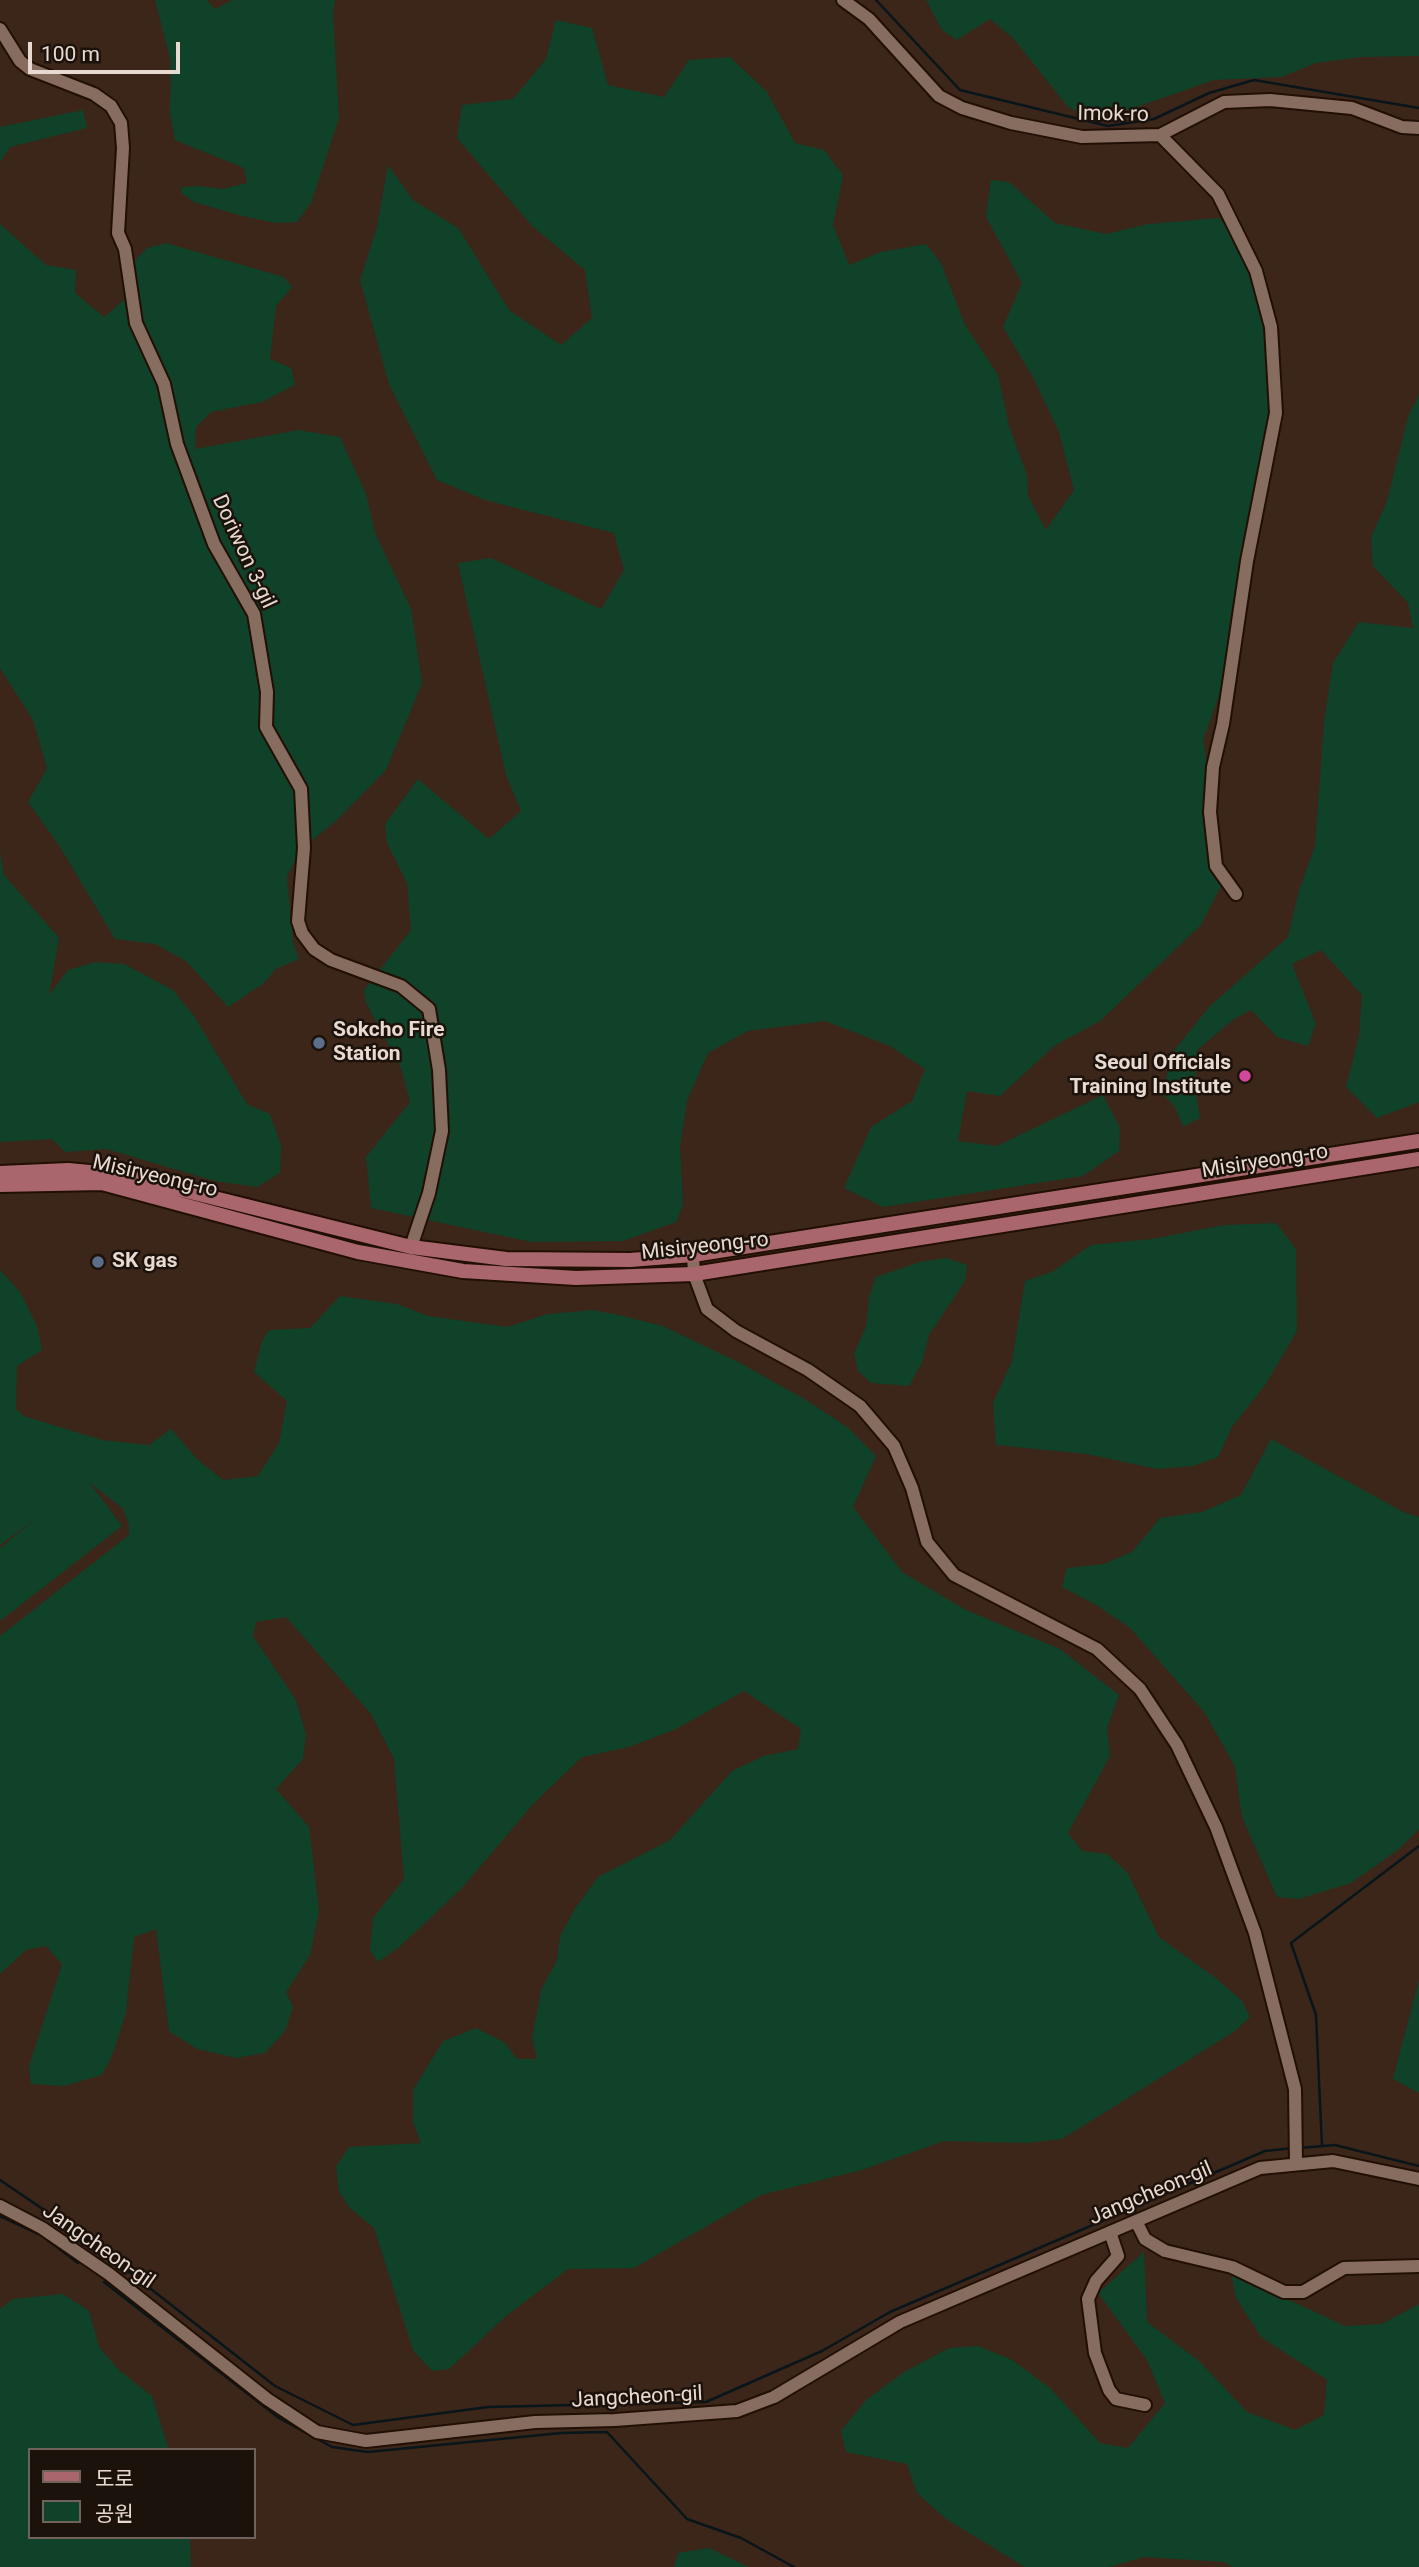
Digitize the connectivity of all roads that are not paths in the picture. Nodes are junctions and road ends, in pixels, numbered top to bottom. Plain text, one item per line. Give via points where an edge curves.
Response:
1 (843, 0) edge
2 (0, 29) edge
3 (1419, 128) edge
4 (1160, 135) junction
5 (1236, 894) dead end
6 (1419, 1141) edge
7 (1419, 1159) edge
8 (0, 1173) edge
9 (0, 1185) edge
10 (411, 1247) junction
11 (693, 1255) junction
12 (694, 1274) junction
13 (1296, 2161) junction
14 (1419, 2179) edge
15 (0, 2206) edge
16 (1136, 2221) junction
17 (1110, 2232) junction
18 (1419, 2266) edge
19 (1145, 2405) dead end

1 - 4 street, Imok-ro via 869,19 939,96 961,108 1082,137
2 - 10 street, Doriwon 3-gil via 30,69 94,94 111,106 121,123 118,233 125,249 136,323 164,384 177,444 214,544 254,614 267,692 266,727 301,789 305,829 298,920 302,933 314,949 331,960 401,986 429,1009 442,1131
3 - 4 street, Imok-ro via 1402,127 1352,108 1270,100 1224,102
4 - 5 street via 1219,194 1256,271 1271,327 1276,413 1247,561 1213,767 1210,812 1216,866
6 - 11 main road, Misiryeong-ro
7 - 12 main road, Misiryeong-ro
8 - 10 main road, Misiryeong-ro via 68,1170 114,1174
9 - 12 main road, Misiryeong-ro via 102,1183 296,1237 463,1271 576,1278
10 - 11 main road, Misiryeong-ro via 551,1261
11 - 12 street
12 - 13 street via 707,1309 860,1406 894,1446 927,1542 954,1575 1097,1649 1140,1689 1177,1745 1255,1933 1295,2089
13 - 14 street, Jangcheon-gil via 1333,2161
13 - 16 street, Jangcheon-gil via 1260,2168
15 - 17 street, Jangcheon-gil via 42,2228 109,2274 267,2399 317,2432 366,2441 499,2425 737,2411 774,2397 900,2322
16 - 17 street, Jangcheon-gil
16 - 18 street via 1145,2239 1165,2251 1232,2267 1284,2292 1303,2292 1344,2268
17 - 19 street via 1118,2256 1096,2281 1088,2299 1095,2353 1116,2399

